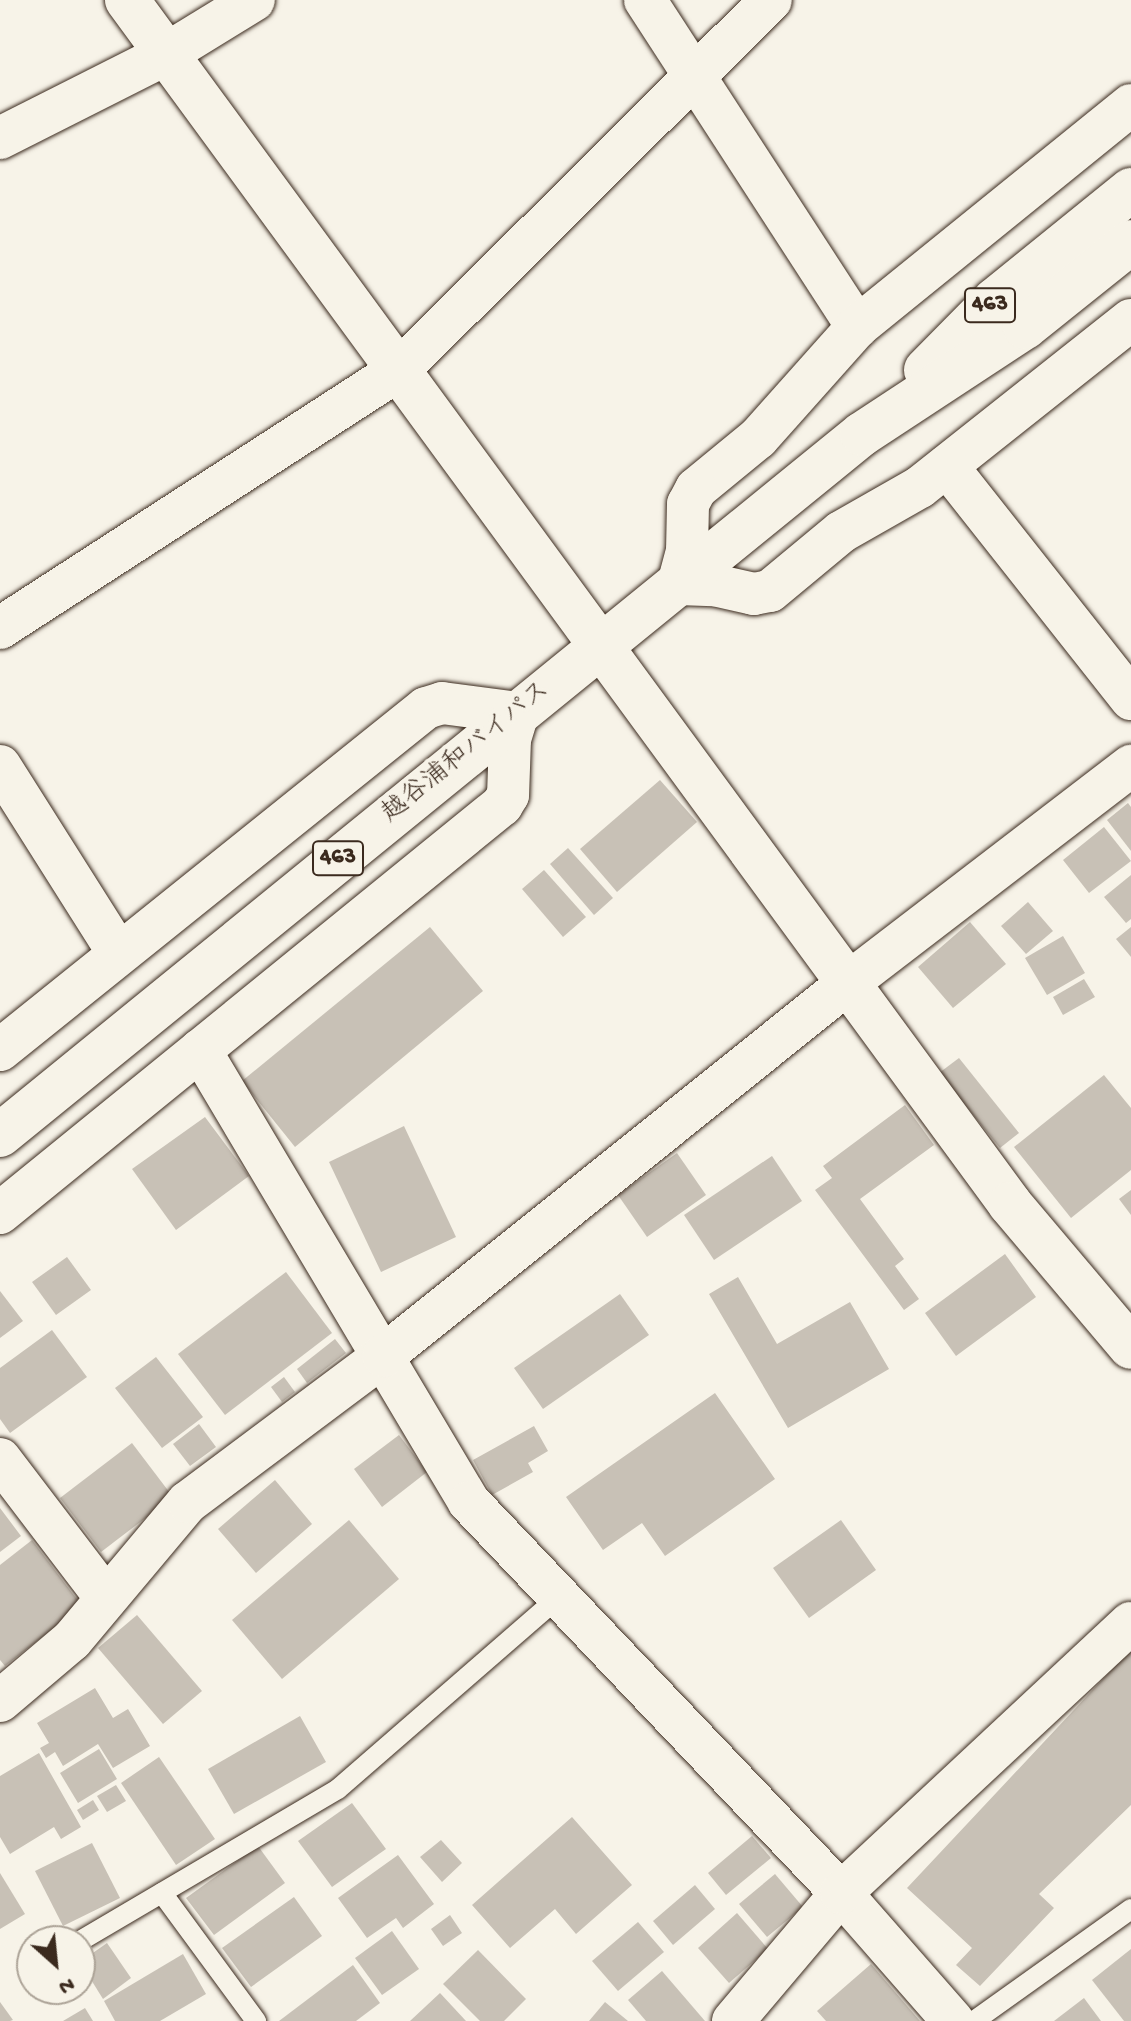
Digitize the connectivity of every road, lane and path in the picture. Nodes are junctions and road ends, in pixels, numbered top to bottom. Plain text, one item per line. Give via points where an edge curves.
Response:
1 (127, 0) edge
2 (254, 0) edge
3 (645, 0) edge
4 (771, 0) edge
5 (166, 54) junction
6 (696, 80) junction
7 (1131, 105) edge
8 (0, 138) edge
9 (1131, 190) edge
10 (1131, 242) edge
11 (1131, 320) edge
12 (857, 327) junction
13 (400, 369) junction
14 (862, 434) junction
15 (947, 466) junction
16 (678, 584) junction
17 (0, 628) edge
18 (600, 645) junction
19 (1131, 699) edge
20 (518, 713) junction
21 (0, 766) edge
22 (1131, 766) edge
23 (118, 953) junction
24 (848, 983) junction
25 (0, 1050) edge
26 (200, 1050) junction
27 (0, 1135) edge
28 (0, 1213) edge
29 (1131, 1347) edge
30 (383, 1356) junction
31 (0, 1459) edge
32 (559, 1597) junction
33 (106, 1598) junction
34 (1131, 1623) edge
35 (0, 1701) edge
36 (162, 1893) junction
37 (841, 1893) junction
38 (1131, 1909) edge
39 (96, 1932) edge
40 (256, 2021) edge
41 (733, 2021) edge
42 (953, 2021) edge
43 (974, 2021) edge

1 - 5 main road
2 - 5 street
3 - 6 street
4 - 6 street
5 - 8 street
5 - 13 main road
6 - 12 street
6 - 13 street
7 - 12 street
9 - 14 main road, 越谷浦和バイパス / 463 via 995,300
10 - 14 main road, 越谷浦和バイパス / 463 via 1025,327
11 - 15 street
12 - 16 street via 758,438 696,489 688,504 687,551
13 - 17 street
13 - 18 main road
14 - 16 main road, 越谷浦和バイパス / 463
15 - 16 street via 841,532 770,591 754,594
15 - 19 street
16 - 18 main road, 越谷浦和バイパス / 463
18 - 20 main road, 越谷浦和バイパス / 463
18 - 24 main road
20 - 23 street via 442,703 426,708
20 - 26 street via 510,739 508,795 502,805
20 - 27 main road, 越谷浦和バイパス / 463
21 - 23 street
22 - 24 street
23 - 25 street
24 - 29 main road via 1010,1204
24 - 30 street
26 - 28 street
26 - 30 street
30 - 32 street via 469,1502
30 - 33 street via 188,1502
31 - 33 street
32 - 36 lane via 338,1789
32 - 37 street
33 - 35 street via 72,1640
34 - 37 street
36 - 39 lane
36 - 40 lane
37 - 41 street
37 - 42 street
38 - 43 lane

